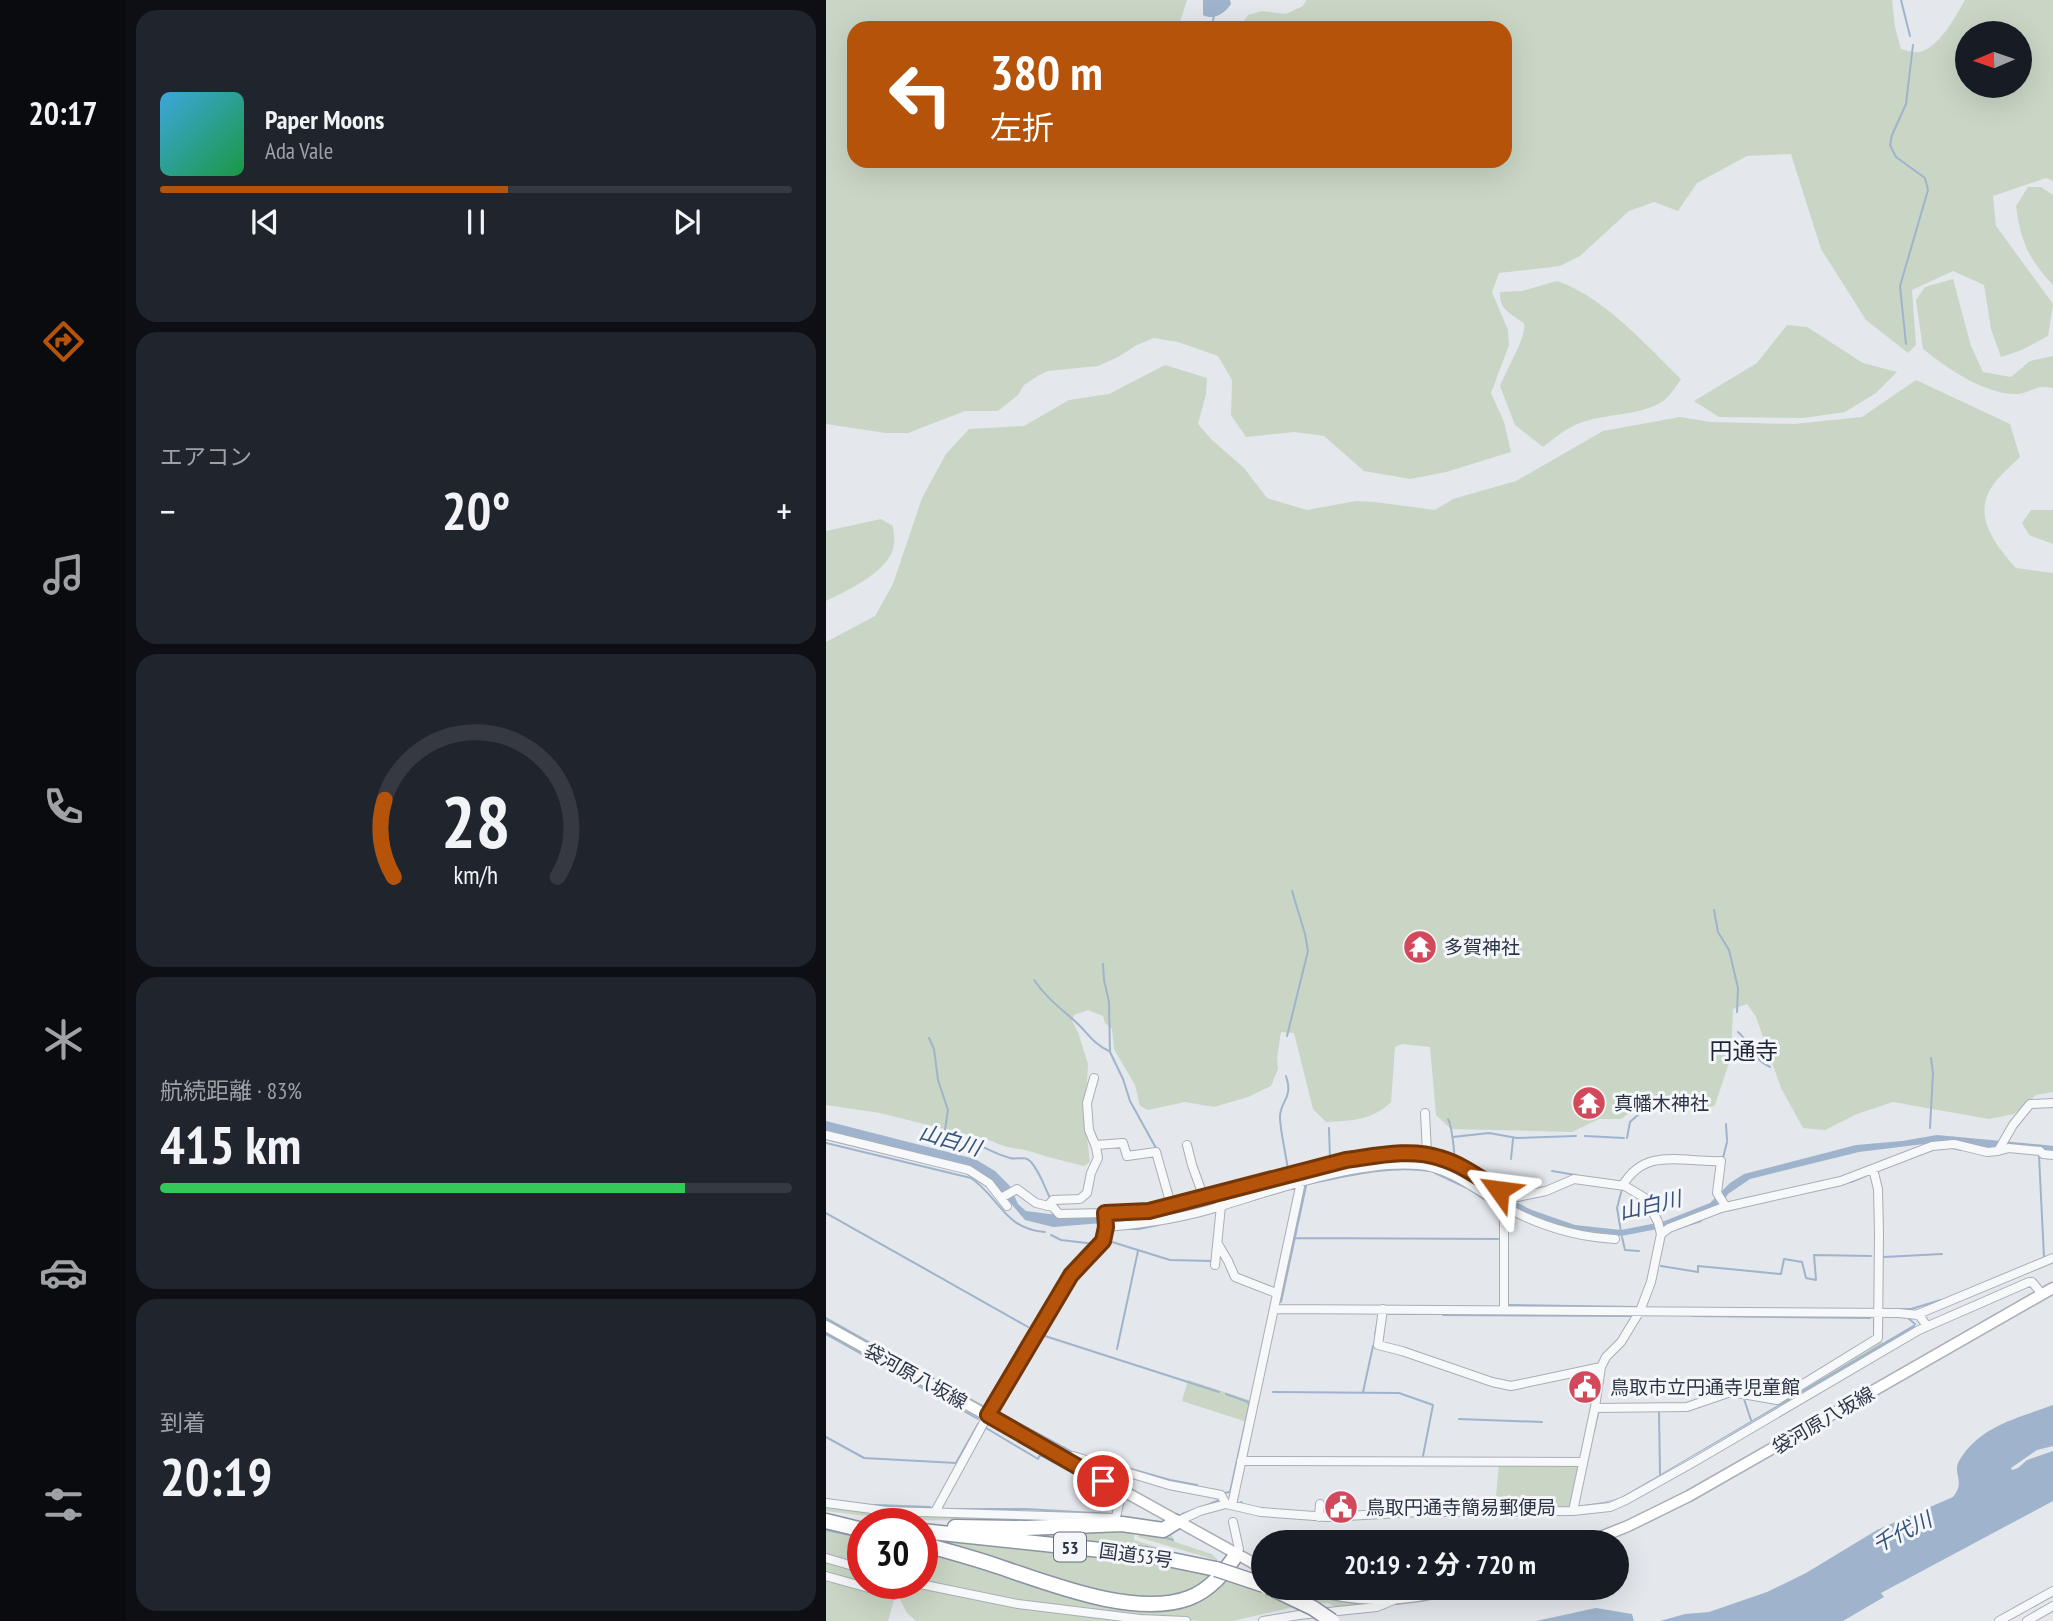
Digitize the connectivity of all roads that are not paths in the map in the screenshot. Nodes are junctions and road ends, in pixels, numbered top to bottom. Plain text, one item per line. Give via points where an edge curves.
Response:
1 (1094, 1078) dead end
2 (2053, 1103) edge
3 (1425, 1113) dead end
4 (826, 1135) edge
5 (1096, 1145) junction
6 (1188, 1145) dead end
7 (1999, 1150) junction
8 (1427, 1154) junction
9 (2053, 1155) edge
10 (1873, 1169) junction
11 (1301, 1182) junction
12 (1623, 1185) junction
13 (1216, 1196) junction
14 (1001, 1198) junction
15 (1204, 1198) junction
16 (1171, 1205) junction
17 (1007, 1206) dead end
18 (1047, 1206) junction
19 (1221, 1206) junction
20 (1504, 1206) junction
21 (1726, 1207) junction
22 (1105, 1213) junction
23 (1106, 1227) junction
24 (1660, 1233) junction
25 (1615, 1239) dead end
26 (1218, 1244) junction
27 (2053, 1258) edge
28 (1215, 1265) dead end
29 (2048, 1291) edge
30 (1276, 1293) junction
31 (1274, 1309) junction
32 (1383, 1309) junction
33 (1504, 1309) junction
34 (1640, 1311) junction
35 (1878, 1313) junction
36 (1916, 1314) junction
37 (826, 1326) edge
38 (1927, 1326) junction
39 (1601, 1367) junction
40 (1595, 1408) junction
41 (988, 1415) junction
42 (1065, 1460) junction
43 (1241, 1461) junction
44 (1583, 1462) junction
45 (1122, 1491) junction
46 (826, 1503) edge
47 (1229, 1504) junction
48 (1320, 1504) dead end
49 (864, 1508) edge
50 (937, 1508) edge
51 (1573, 1511) junction
52 (938, 1512) edge
53 (1319, 1517) junction
54 (826, 1520) edge
55 (1176, 1522) junction
56 (1233, 1522) dead end
57 (847, 1524) edge
58 (938, 1529) edge
59 (1619, 1530) edge
60 (938, 1531) edge
61 (938, 1548) edge
62 (1236, 1555) junction
63 (826, 1558) edge
64 (1251, 1562) edge
65 (847, 1564) edge
66 (826, 1576) edge
67 (1251, 1581) edge
68 (847, 1582) edge
69 (938, 1588) edge
70 (2053, 1591) edge
71 (1296, 1600) edge
72 (1395, 1600) edge
73 (2053, 1606) edge
74 (1186, 1621) edge
75 (1264, 1621) edge
76 (1332, 1621) edge
77 (1999, 1621) edge
78 (2027, 1621) edge

1 - 5 street via 1087,1102 1089,1130
2 - 7 street via 2030,1104
3 - 8 street
4 - 14 street via 969,1170
5 - 16 street via 1123,1143 1127,1156 1156,1152
5 - 18 street via 1098,1158 1084,1197 1053,1200
6 - 15 street
7 - 9 street
7 - 10 street via 1941,1144
8 - 12 street via 1462,1167 1513,1198 1546,1191 1574,1178
8 - 13 street via 1346,1160
10 - 21 street via 1841,1181
10 - 35 street via 1880,1233
11 - 19 street
11 - 20 street via 1379,1167 1417,1165 1449,1174
11 - 30 street
12 - 21 street via 1641,1167 1663,1157 1721,1161 1717,1192
12 - 24 street via 1645,1198
13 - 15 street
13 - 19 street
14 - 17 street
14 - 18 street via 1017,1189
15 - 16 street
16 - 22 street
18 - 22 street via 1059,1214
19 - 23 street via 1150,1223
19 - 26 street
20 - 25 street via 1558,1230
20 - 33 street
21 - 24 street
22 - 23 street
23 - 41 street via 1103,1241 1071,1275
24 - 34 street
26 - 28 street
26 - 30 street via 1237,1279
27 - 36 street
29 - 38 street via 2029,1282
29 - 59 main road, 袋河原八坂線 via 1689,1496
30 - 31 street
31 - 32 street
31 - 43 street
32 - 33 street
32 - 39 street via 1378,1345 1492,1382 1518,1386
33 - 34 street
34 - 35 street
34 - 39 street
35 - 36 street
35 - 40 street via 1878,1338 1777,1399 1731,1392 1687,1407
36 - 38 street
37 - 41 main road, 袋河原八坂線
38 - 51 street via 1626,1500 1610,1507
39 - 40 street
40 - 44 street
41 - 42 main road, 袋河原八坂線
41 - 50 street
42 - 45 main road, 袋河原八坂線
42 - 47 street via 1073,1456 1169,1485 1221,1495
43 - 44 street
43 - 47 street
44 - 51 street
45 - 52 street via 1113,1518
45 - 55 main road, 袋河原八坂線
46 - 49 street
47 - 53 street
47 - 55 street
48 - 53 street
51 - 53 street
54 - 57 highway
55 - 58 highway via 1163,1530 1122,1524
55 - 62 main road, 袋河原八坂線
56 - 62 street
60 - 67 highway, 国道53号 / 53, bridge via 1148,1555
61 - 62 highway via 1059,1588 1142,1603 1189,1598 1210,1586
62 - 64 main road, 袋河原八坂線
63 - 65 street
66 - 68 street
69 - 74 street via 1018,1604
70 - 77 street
71 - 76 highway, bridge
72 - 75 street via 1377,1607
73 - 78 street

